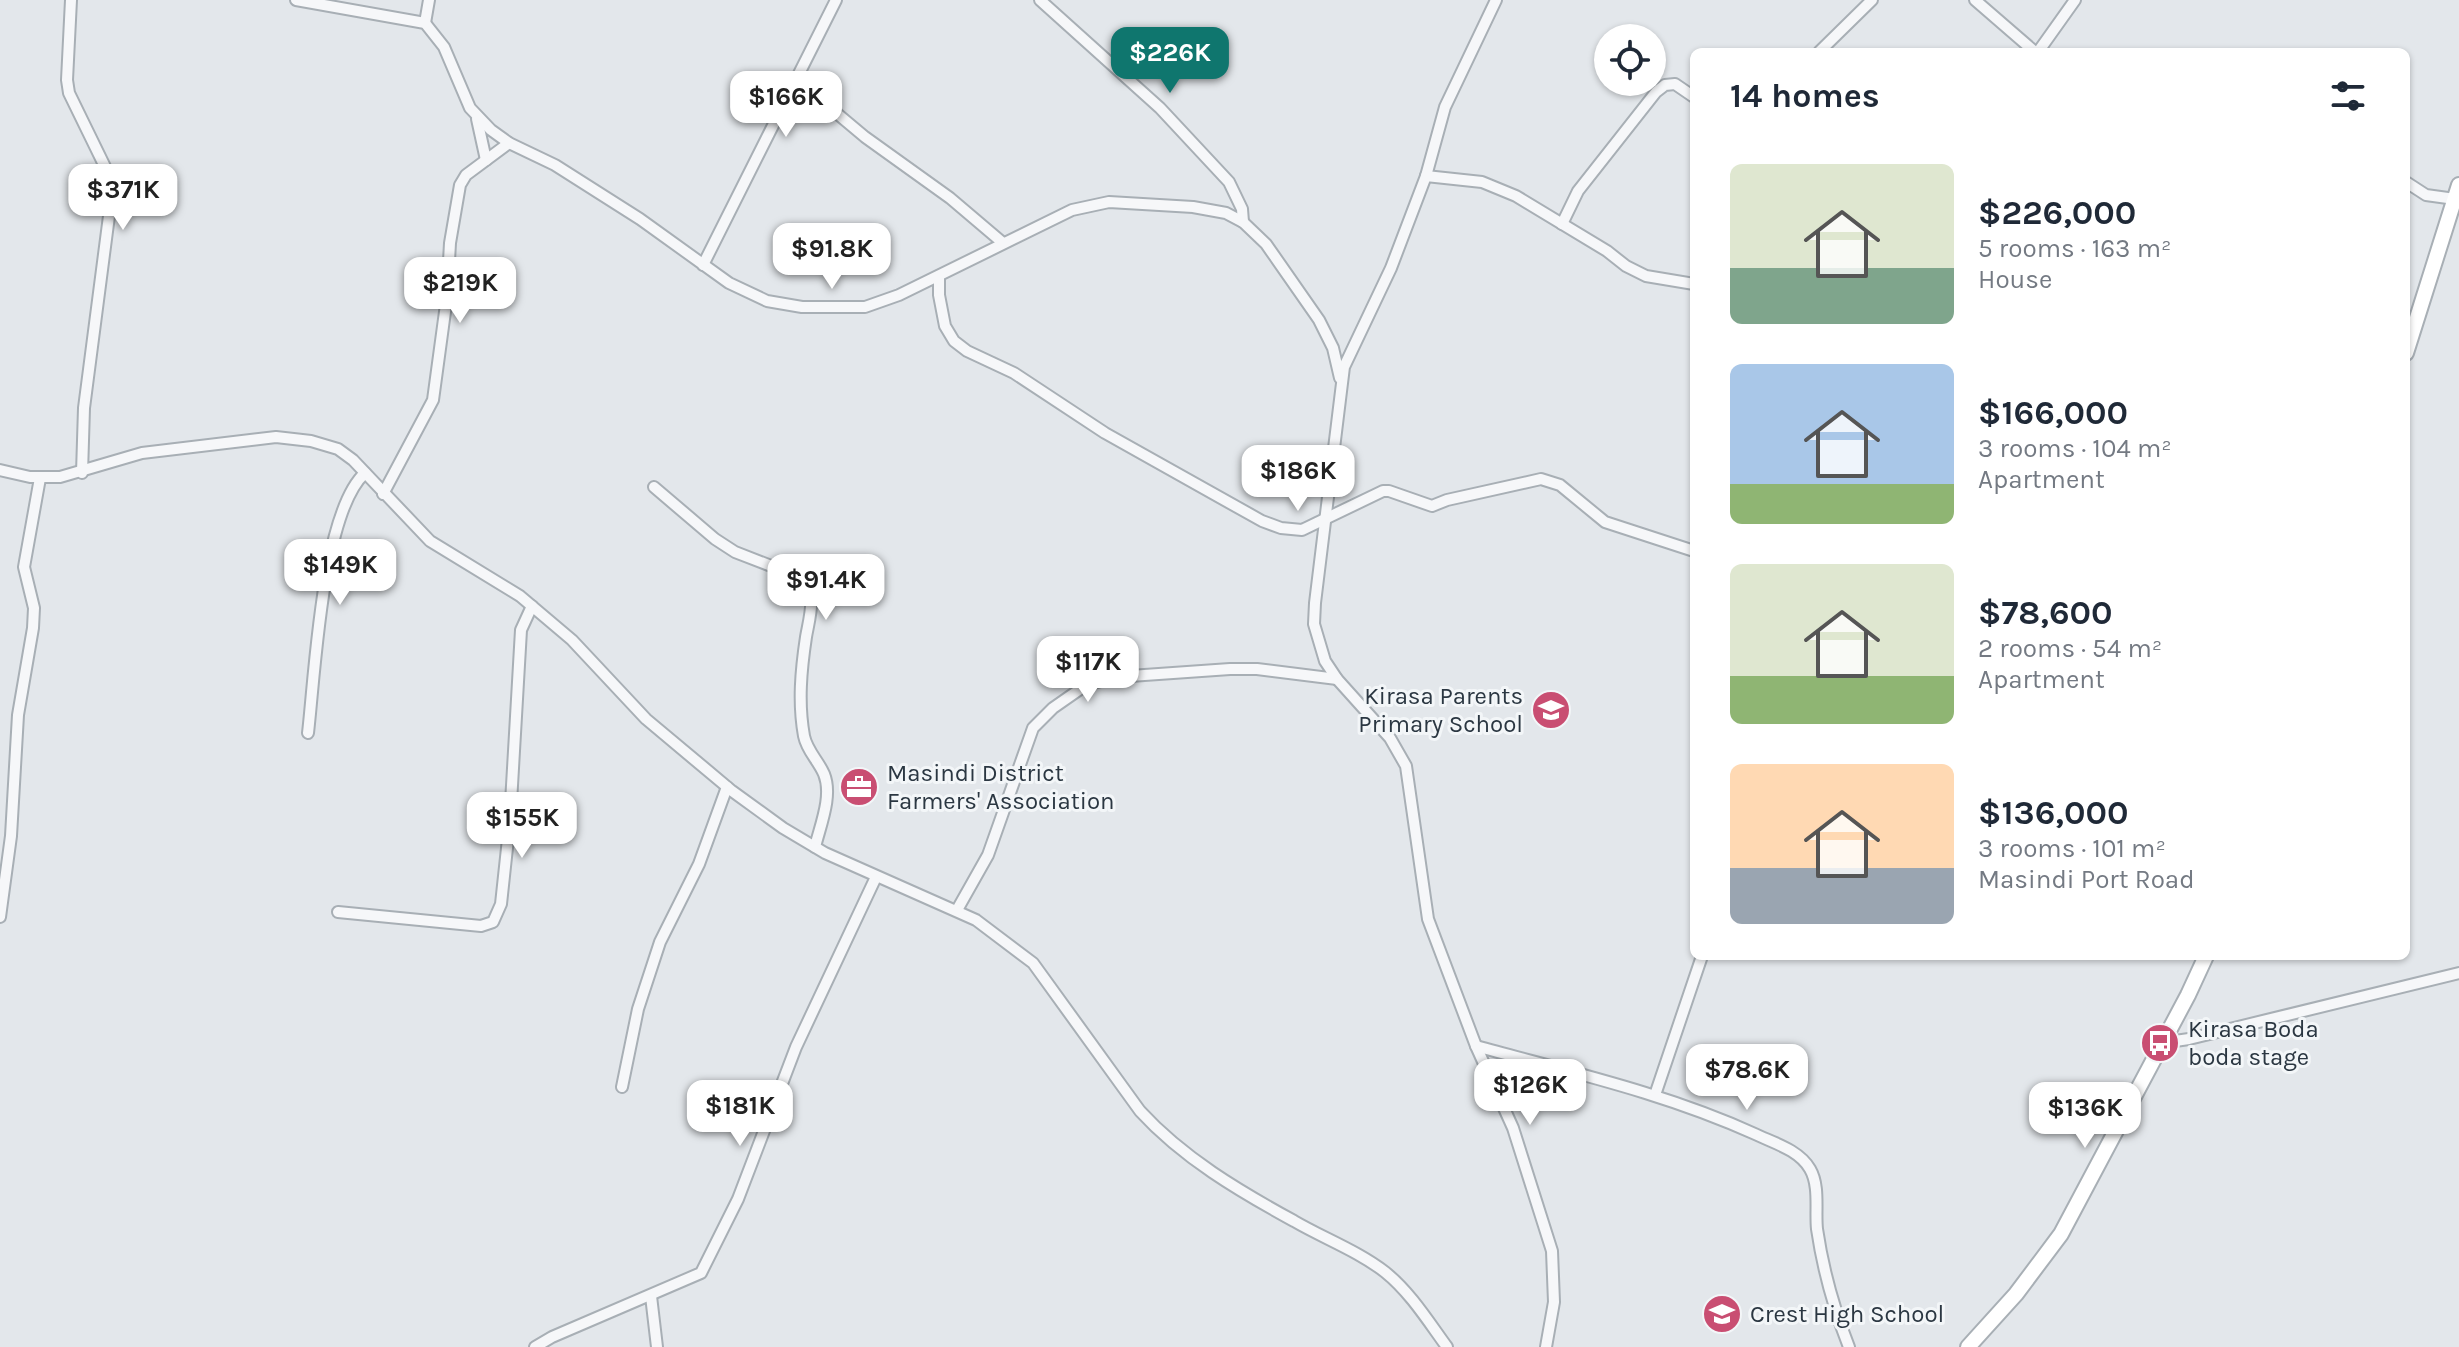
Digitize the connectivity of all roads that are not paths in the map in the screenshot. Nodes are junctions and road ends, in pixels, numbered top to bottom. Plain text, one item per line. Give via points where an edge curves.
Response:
1 (71, 0) edge
2 (296, 0) edge
3 (429, 0) edge
4 (836, 0) edge
5 (1040, 0) edge
6 (1872, 0) edge
7 (1975, 0) edge
8 (2075, 0) edge
9 (1491, 2) edge
10 (425, 23) junction
11 (1823, 48) edge
12 (2032, 48) edge
13 (2040, 48) edge
14 (797, 80) junction
15 (1690, 94) edge
16 (476, 116) junction
17 (509, 143) junction
18 (486, 160) junction
19 (1426, 176) junction
20 (2410, 185) edge
21 (2457, 192) edge
22 (1243, 222) junction
23 (1562, 224) junction
24 (1003, 243) junction
25 (703, 265) junction
26 (939, 276) junction
27 (1690, 283) edge
28 (2410, 340) edge
29 (1341, 380) junction
30 (0, 470) edge
31 (82, 473) junction
32 (365, 473) junction
33 (40, 478) junction
34 (654, 487) dead end
35 (383, 494) junction
36 (1327, 520) junction
37 (1690, 550) edge
38 (532, 606) junction
39 (1337, 679) junction
40 (308, 733) dead end
41 (727, 787) junction
42 (815, 847) junction
43 (876, 877) junction
44 (957, 910) junction
45 (338, 912) dead end
46 (0, 917) edge
47 (1701, 960) edge
48 (2202, 960) edge
49 (2459, 973) edge
50 (2161, 1043) junction
51 (1476, 1046) junction
52 (622, 1087) dead end
53 (1655, 1095) junction
54 (651, 1296) junction
55 (535, 1347) edge
56 (657, 1347) edge
57 (1447, 1347) edge
58 (1546, 1347) edge
59 (1849, 1347) edge
60 (1968, 1347) edge

1 - 31 street via 69,93 109,175 112,193 84,408
2 - 10 street
3 - 10 street
4 - 14 street
5 - 22 street via 1160,108 1229,182
6 - 11 street
7 - 12 street
8 - 13 street
9 - 19 street via 1445,107
10 - 16 street via 444,47
14 - 24 street
14 - 25 street
15 - 23 street via 1675,84 1656,92 1578,191
16 - 17 street
16 - 18 street
17 - 18 street
17 - 25 street via 568,173
18 - 35 street via 466,175 459,189 433,400
19 - 23 street via 1482,182
19 - 29 street
20 - 21 street via 2426,195
21 - 28 main road
22 - 24 street via 1193,207 1109,202 1072,210
22 - 29 street via 1266,244 1319,320
23 - 27 street via 1646,276
24 - 26 street
25 - 26 street via 767,301 837,309 882,303
26 - 36 street via 945,326 967,351 1014,373 1105,433 1262,521 1302,530
29 - 36 street
30 - 33 street
31 - 32 street via 142,453 276,437 334,447
31 - 33 street
32 - 35 street
32 - 40 street via 343,504 331,544
33 - 46 street via 24,567 33,628 18,715
34 - 42 street via 735,552 808,584 811,609 800,696 803,733 827,786
35 - 38 street via 430,541
36 - 37 street via 1383,491 1432,506 1541,479 1560,485 1605,522
36 - 39 street via 1314,624 1325,661
38 - 41 street via 572,640 646,719
38 - 45 street via 521,630 510,820 501,904 493,922 481,926
39 - 44 street via 1230,669 1116,677 1086,685 1033,728 988,855
39 - 51 street via 1390,738 1406,766 1428,919
41 - 42 street
41 - 52 street via 699,864 660,942 638,1009
42 - 43 street
43 - 44 street
43 - 54 street via 796,1047 744,1184 707,1263 696,1277
44 - 57 street via 1033,963 1140,1111 1184,1154 1384,1271
47 - 53 street
48 - 50 main road
49 - 50 street
50 - 60 main road via 2061,1234
51 - 53 street
51 - 58 street via 1513,1128 1552,1251 1554,1302
53 - 59 street via 1794,1152 1811,1170 1825,1270
54 - 55 street
54 - 56 street

